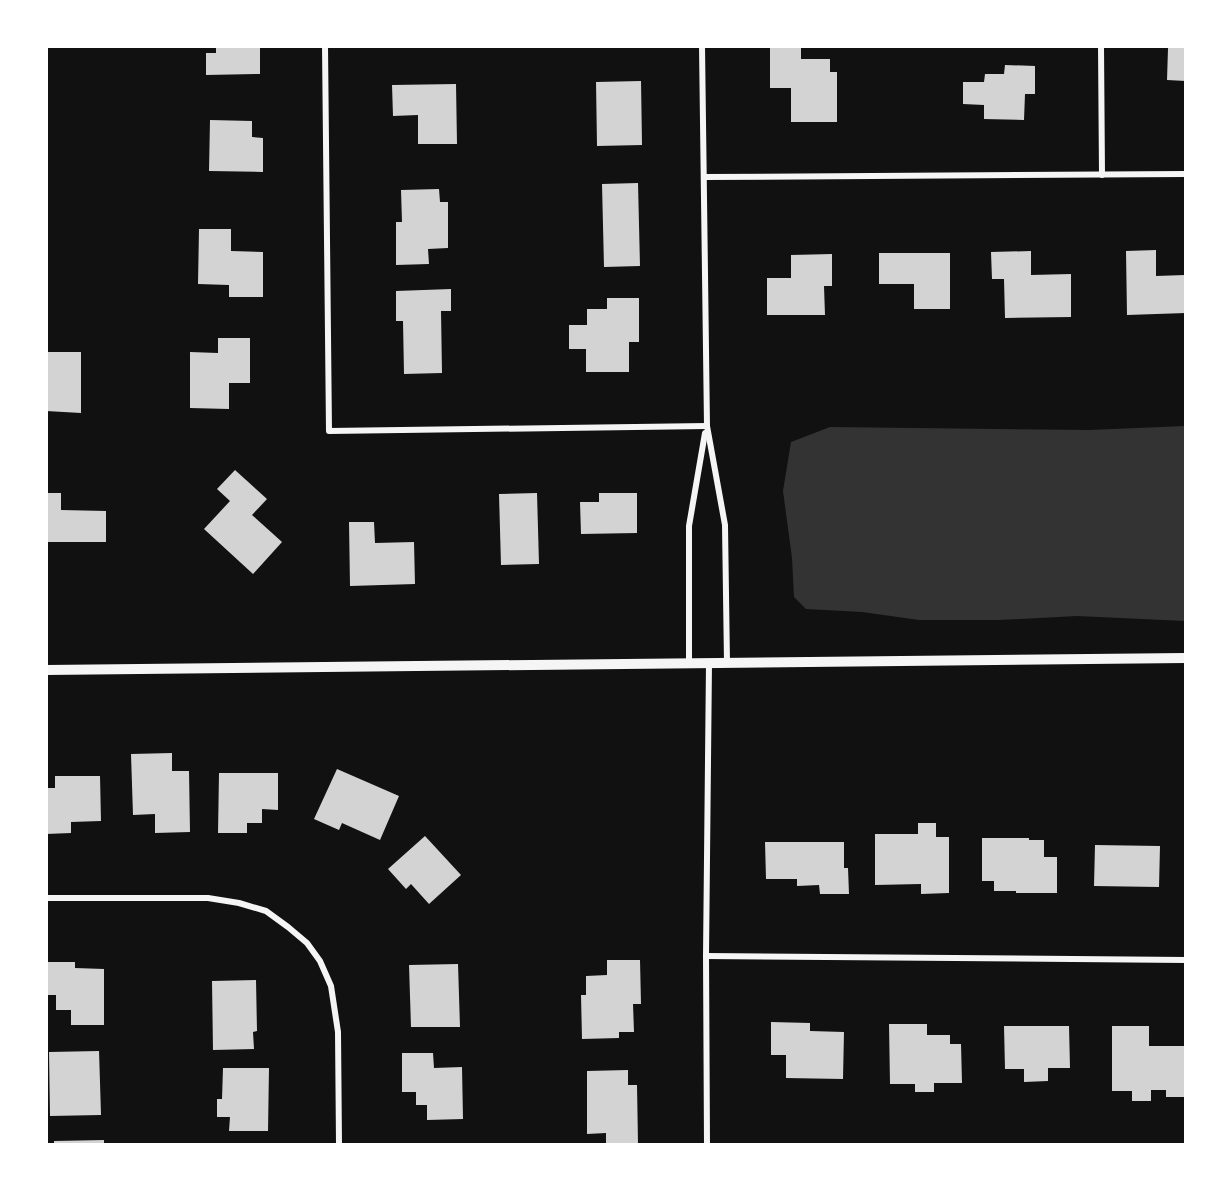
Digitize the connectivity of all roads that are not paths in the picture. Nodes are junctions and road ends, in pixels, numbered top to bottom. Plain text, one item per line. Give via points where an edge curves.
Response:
1 (325, 46) edge
2 (702, 46) edge
3 (1101, 46) edge
4 (1185, 174) edge
5 (1102, 175) junction
6 (704, 177) junction
7 (706, 426) junction
8 (1185, 658) edge
9 (689, 663) junction
10 (710, 663) junction
11 (727, 663) junction
12 (46, 670) edge
13 (46, 898) edge
14 (706, 956) junction
15 (1185, 960) edge
16 (339, 1144) edge
17 (707, 1144) edge

1 - 7 street via 329,431
2 - 6 street
3 - 5 street
4 - 5 street
5 - 6 street
6 - 7 street
7 - 9 street via 689,526
7 - 11 street via 725,525
8 - 11 street
9 - 10 street
9 - 12 street
10 - 11 street
10 - 14 street
13 - 16 street via 208,898 239,903 266,911 307,943 331,986 336,1009
14 - 15 street
14 - 17 street

